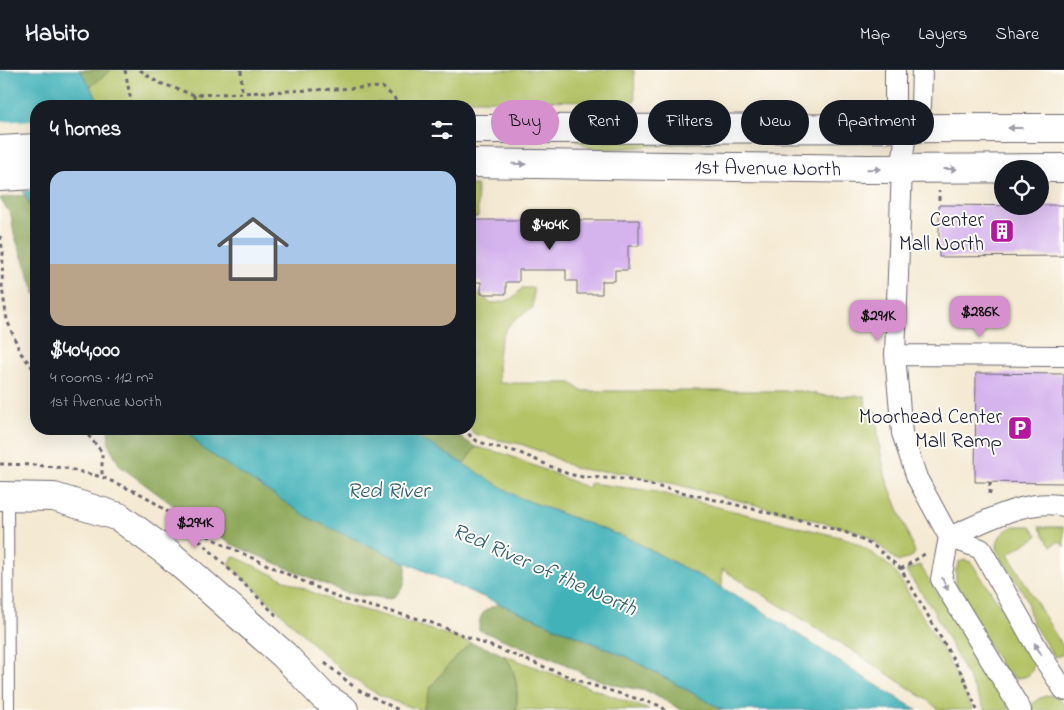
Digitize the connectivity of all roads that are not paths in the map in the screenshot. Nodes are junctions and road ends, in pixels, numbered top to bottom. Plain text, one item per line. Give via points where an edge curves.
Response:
1 (895, 70) edge
2 (922, 70) edge
3 (895, 100) edge
4 (921, 100) edge
5 (819, 128) edge
6 (1064, 128) edge
7 (476, 129) edge
8 (934, 129) edge
9 (904, 145) edge
10 (30, 148) edge
11 (0, 150) edge
12 (476, 163) edge
13 (902, 168) junction
14 (1064, 168) edge
15 (30, 175) edge
16 (0, 176) edge
17 (895, 355) junction
18 (1064, 356) edge
19 (4, 496) edge
20 (1064, 506) edge
21 (949, 537) junction
22 (1064, 690) edge
23 (9, 710) edge
24 (344, 710) edge
25 (1021, 710) edge

1 - 3 street
2 - 4 street
5 - 7 main road, 1st Avenue North
6 -> 8 main road, 1st Avenue North
9 - 13 street
10 - 11 main road
12 -> 13 main road, 1st Avenue North
13 -> 14 main road, 1st Avenue North
13 - 17 street
15 - 16 main road
17 - 18 street
17 - 21 street via 902,433 917,478
19 - 23 lane
19 - 24 main road via 54,497 119,517 168,553 284,655 323,696
20 - 21 street via 1029,506 1011,510
22 -> 21 street via 981,549
21 -> 25 street via 941,579

